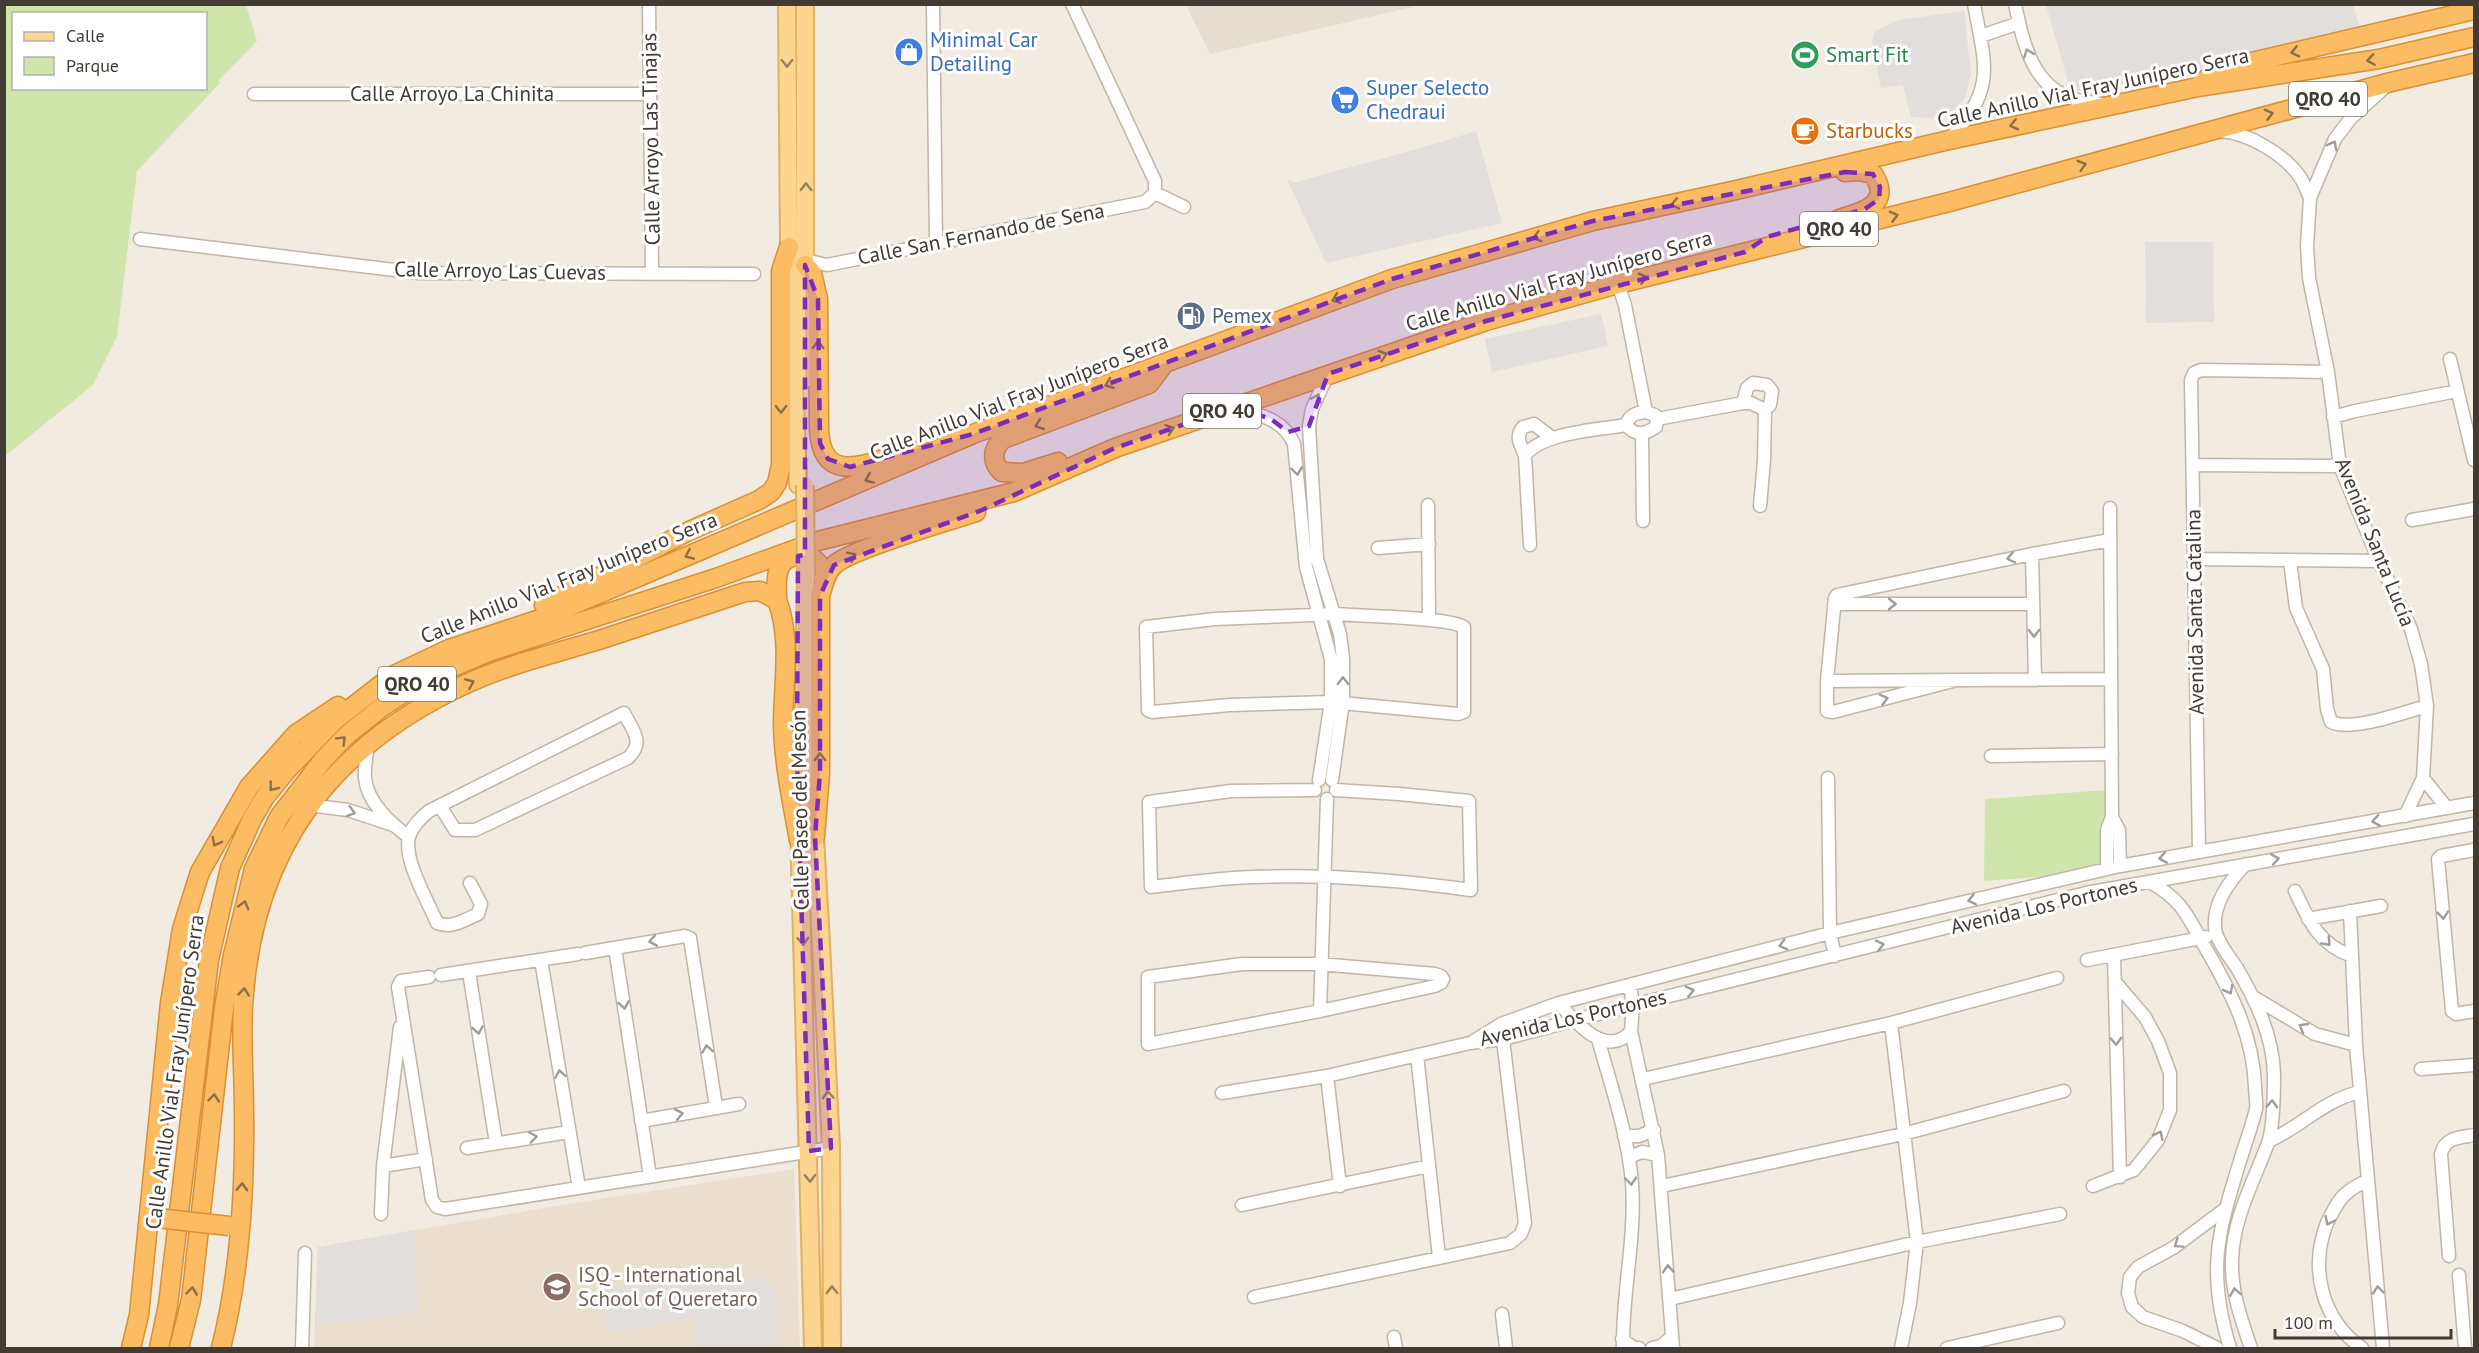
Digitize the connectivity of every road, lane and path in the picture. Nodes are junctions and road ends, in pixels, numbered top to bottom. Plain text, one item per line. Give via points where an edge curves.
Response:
1 (649, 4) edge
2 (787, 4) edge
3 (805, 4) edge
4 (933, 4) edge
5 (1072, 4) edge
6 (1974, 4) edge
7 (2014, 4) edge
8 (2475, 10) edge
9 (2019, 23) junction
10 (1981, 36) junction
11 (2475, 37) edge
12 (2471, 65) edge
13 (2391, 82) junction
14 (2198, 87) junction
15 (254, 94) dead end
16 (650, 94) junction
17 (2106, 105) junction
18 (2211, 130) junction
19 (1949, 140) junction
20 (1732, 191) junction
21 (1155, 193) junction
22 (2310, 198) junction
23 (1184, 207) dead end
24 (140, 239) dead end
25 (936, 244) junction
26 (789, 247) junction
27 (1745, 252) junction
28 (801, 268) junction
29 (652, 273) junction
30 (754, 274) dead end
31 (1618, 284) junction
32 (2450, 359) dead end
33 (1164, 364) junction
34 (2328, 372) junction
35 (1328, 374) junction
36 (2457, 391) junction
37 (1743, 403) junction
38 (1235, 407) junction
39 (1640, 408) junction
40 (1765, 410) junction
41 (2333, 417) junction
42 (1657, 419) junction
43 (1626, 425) junction
44 (1309, 426) junction
45 (1288, 432) junction
46 (973, 434) junction
47 (1642, 434) junction
48 (1552, 438) junction
49 (1115, 448) junction
50 (1525, 455) junction
51 (2475, 460) edge
52 (2194, 465) junction
53 (2340, 466) junction
54 (1014, 492) junction
55 (1428, 505) dead end
56 (1307, 506) junction
57 (1760, 506) dead end
58 (2110, 508) dead end
59 (2475, 508) edge
60 (2412, 520) dead end
61 (1643, 521) dead end
62 (2110, 540) junction
63 (1429, 544) junction
64 (1530, 545) dead end
65 (1378, 548) dead end
66 (2032, 554) junction
67 (2194, 559) junction
68 (2290, 561) junction
69 (2379, 561) junction
70 (716, 578) junction
71 (824, 581) junction
72 (777, 600) junction
73 (1834, 604) junction
74 (2033, 604) junction
75 (1319, 614) junction
76 (1335, 614) junction
77 (1429, 620) junction
78 (599, 639) junction
79 (475, 641) junction
80 (392, 676) junction
81 (2035, 680) junction
82 (2111, 680) junction
83 (1827, 681) junction
84 (1953, 681) junction
85 (1337, 702) junction
86 (2427, 706) junction
87 (368, 744) junction
88 (2112, 754) junction
89 (1991, 756) dead end
90 (1828, 778) dead end
91 (2423, 778) junction
92 (1326, 788) junction
93 (2475, 803) edge
94 (308, 805) junction
95 (440, 806) junction
96 (2447, 808) junction
97 (2405, 816) junction
98 (2112, 817) junction
99 (2475, 824) edge
100 (393, 825) junction
101 (409, 837) junction
102 (807, 839) junction
103 (2475, 850) edge
104 (2199, 851) junction
105 (2247, 864) junction
106 (2120, 866) junction
107 (2107, 869) junction
108 (2083, 874) junction
109 (1324, 876) junction
110 (2150, 882) junction
111 (470, 883) dead end
112 (2295, 891) dead end
113 (2086, 893) junction
114 (2380, 906) dead end
115 (2350, 911) junction
116 (2308, 919) junction
117 (1830, 933) junction
118 (2216, 934) junction
119 (2200, 939) junction
120 (615, 948) junction
121 (1835, 956) junction
122 (2114, 956) junction
123 (2352, 956) junction
124 (541, 960) junction
125 (2087, 960) dead end
126 (1320, 964) junction
127 (469, 972) junction
128 (2057, 978) dead end
129 (2115, 982) junction
130 (1630, 985) junction
131 (2255, 998) junction
132 (1559, 1003) junction
133 (1633, 1005) junction
134 (401, 1011) junction
135 (1320, 1011) junction
136 (2475, 1011) edge
137 (1575, 1020) junction
138 (1891, 1023) junction
139 (1501, 1024) junction
140 (1631, 1031) junction
141 (1503, 1039) junction
142 (1598, 1039) junction
143 (1470, 1043) junction
144 (2356, 1045) junction
145 (1417, 1055) junction
146 (2475, 1065) edge
147 (2421, 1069) dead end
148 (1327, 1076) junction
149 (1643, 1079) junction
150 (2064, 1091) dead end
151 (2360, 1092) junction
152 (1222, 1093) dead end
153 (739, 1104) dead end
154 (716, 1107) junction
155 (641, 1121) junction
156 (1654, 1130) junction
157 (569, 1132) junction
158 (1903, 1134) junction
159 (2475, 1135) edge
160 (1624, 1136) junction
161 (2269, 1140) junction
162 (496, 1143) junction
163 (467, 1148) dead end
164 (831, 1148) junction
165 (810, 1151) junction
166 (1658, 1155) junction
167 (1629, 1157) junction
168 (426, 1159) junction
169 (382, 1166) junction
170 (1429, 1166) junction
171 (650, 1176) junction
172 (2120, 1177) junction
173 (2234, 1180) junction
174 (2368, 1180) junction
175 (2249, 1184) junction
176 (1340, 1186) junction
177 (1662, 1186) junction
178 (2093, 1186) dead end
179 (579, 1188) junction
180 (1242, 1205) dead end
181 (2225, 1209) junction
182 (381, 1214) dead end
183 (2060, 1214) dead end
184 (153, 1218) junction
185 (234, 1227) junction
186 (1917, 1242) junction
187 (305, 1253) dead end
188 (2449, 1256) dead end
189 (1439, 1257) junction
190 (2459, 1275) dead end
191 (1254, 1297) dead end
192 (1670, 1299) junction
193 (1502, 1314) dead end
194 (2058, 1323) dead end
195 (1673, 1343) edge
196 (1622, 1344) edge
197 (131, 1348) edge
198 (159, 1348) edge
199 (179, 1348) edge
200 (221, 1348) edge
201 (302, 1348) edge
202 (813, 1348) edge
203 (832, 1348) edge
204 (1506, 1348) edge
205 (1639, 1348) edge
206 (1652, 1348) edge
207 (1901, 1348) edge
208 (1947, 1348) edge
209 (2217, 1348) edge
210 (2230, 1348) edge
211 (2251, 1348) edge
212 (2362, 1348) edge
213 (2383, 1348) edge
214 (2465, 1348) edge

1 - 16 street, Calle Arroyo Las Tinajas
2 -> 26 main road
28 -> 3 main road
4 - 25 street
5 - 21 street via 1155,182
6 - 10 street
7 - 9 street
8 -> 14 highway via 2218,70
9 - 10 street
17 -> 9 street via 2074,99 2044,81 2030,61
10 - 19 street via 1985,74 1981,94 1970,116
11 -> 14 highway, Calle Anillo Vial Fray Junípero Serra / QRO 40 via 2379,59
12 - 13 highway, Calle Anillo Vial Fray Junípero Serra / QRO 40
18 -> 13 highway, Calle Anillo Vial Fray Junípero Serra / QRO 40
22 -> 13 street, Avenida Santa Lucía via 2336,139 2363,106
14 - 17 highway, Calle Anillo Vial Fray Junípero Serra / QRO 40
15 - 16 street, Calle Arroyo La Chinita
16 - 29 street, Calle Arroyo Las Tinajas
17 -> 19 highway, Calle Anillo Vial Fray Junípero Serra / QRO 40
18 - 22 street via 2236,132 2285,161
27 -> 18 highway, Calle Anillo Vial Fray Junípero Serra / QRO 40 via 1948,202
19 - 20 highway, Calle Anillo Vial Fray Junípero Serra / QRO 40
20 - 27 highway via 1785,187 1859,171 1873,174 1880,187 1879,199 1865,209 1767,237
20 -> 33 highway, Calle Anillo Vial Fray Junípero Serra / QRO 40 via 1593,221 1392,279
21 - 23 street
21 - 25 street, Calle San Fernando de Sena via 1145,202
22 - 34 street, Avenida Santa Lucía via 2309,278
24 - 29 street, Calle Arroyo Las Cuevas via 419,273
25 - 28 street, Calle San Fernando de Sena
26 - 28 main road
26 -> 79 highway via 781,271 781,465 771,492
31 -> 27 highway, Calle Anillo Vial Fray Junípero Serra / QRO 40
46 -> 28 highway via 862,466 841,466 828,459 821,449 819,429 818,299 812,273
28 - 102 main road, Calle Paseo del Mesón via 802,576 796,763
29 - 30 street, Calle Arroyo Las Cuevas
35 -> 31 highway, Calle Anillo Vial Fray Junípero Serra / QRO 40 via 1486,321
31 - 39 street via 1626,305
32 - 36 street
33 -> 46 highway, Calle Anillo Vial Fray Junípero Serra / QRO 40
33 -> 49 highway via 1149,384 1003,439 994,458 1002,472 1023,473 1086,452
34 - 41 street, Avenida Santa Lucía
34 - 52 street, Avenida Santa Catalina via 2194,373
35 - 38 highway, Calle Anillo Vial Fray Junípero Serra / QRO 40
44 -> 35 street via 1312,409
36 - 41 street
36 - 51 street
37 - 40 street
37 - 40 street via 1747,388 1759,382 1772,391
37 - 42 street
38 - 45 street via 1271,419
49 -> 38 highway, Calle Anillo Vial Fray Junípero Serra / QRO 40
39 - 42 street
39 - 43 street
40 - 57 street
41 - 53 street, Avenida Santa Lucía
42 - 47 street via 1656,427
43 - 47 street
43 - 48 street
44 - 45 street
44 - 56 street
45 -> 56 street
46 -> 79 highway, Calle Anillo Vial Fray Junípero Serra / QRO 40 via 540,619
47 - 61 street
48 - 50 street
48 - 50 street via 1534,424 1523,427 1518,438
49 - 54 highway, Calle Anillo Vial Fray Junípero Serra / QRO 40
50 - 64 street
52 - 53 street
52 - 67 street, Avenida Santa Catalina
53 - 69 street, Avenida Santa Lucía
54 - 70 highway, Calle Anillo Vial Fray Junípero Serra / QRO 40 via 818,541
71 -> 54 highway via 834,565 857,554 982,510
55 - 63 street
56 - 75 street via 1305,560
56 - 76 street via 1317,559
58 - 62 street
59 - 60 street
62 - 66 street
62 - 82 street
63 - 65 street
63 - 77 street
66 -> 73 street via 1837,595
66 - 74 street
67 - 68 street
67 - 104 street, Avenida Santa Catalina
68 - 69 street
68 - 86 street via 2296,608 2323,669 2331,722 2355,725
69 - 86 street, Avenida Santa Lucía via 2411,629
70 - 78 highway
199 -> 70 highway, Calle Anillo Vial Fray Junípero Serra / QRO 40 via 191,1300 232,956 254,869 279,816 347,735 427,678 491,651
71 - 72 highway via 813,558 789,558 781,564 776,580
102 -> 71 highway via 820,773 820,596
72 - 78 highway via 760,591 745,592
72 - 102 highway via 785,627 786,767
73 -> 74 street
73 - 83 street
74 -> 81 street
75 - 76 street
75 - 85 street
75 - 85 street via 1146,627 1146,704 1152,711
76 - 77 street
85 -> 76 street via 1340,634
77 - 85 street via 1464,627 1464,712
87 -> 78 highway via 404,716 470,682
79 - 80 highway, Calle Anillo Vial Fray Junípero Serra / QRO 40
80 -> 184 highway via 349,698 296,734 249,788 200,872 182,929 170,1003
80 -> 198 highway, Calle Anillo Vial Fray Junípero Serra / QRO 40 via 334,721 286,771 252,819 230,868 209,960 168,1305
81 - 82 street
81 - 84 street
82 - 88 street
83 - 84 street
83 -> 84 street via 1826,706 1827,711 1833,712
85 - 92 street
86 - 91 street, Avenida Santa Lucía
87 - 94 highway via 335,773
87 - 100 street via 366,787
88 - 89 street
88 - 98 street
90 - 117 street
91 - 96 street
91 - 97 street, Avenida Santa Lucía
92 - 109 street
92 - 109 street via 1469,801 1471,890
92 - 109 street via 1231,791 1149,802 1151,887 1233,878
93 - 96 street, Avenida Los Portones
94 -> 100 street via 348,810
185 -> 94 highway via 244,1115 243,1007 248,958 259,906 276,863
95 - 95 street via 624,712 638,741 628,758 475,830 455,830
95 - 101 street via 418,820
96 - 97 street, Avenida Los Portones
97 -> 104 street, Avenida Los Portones
98 - 106 street via 2119,830
98 - 107 street via 2107,830
105 -> 99 street, Avenida Los Portones
100 - 101 street
101 - 111 street via 409,857 437,922 445,926 456,924 478,914 481,904
164 -> 102 main road, Calle Paseo del Mesón
102 -> 165 main road, Calle Paseo del Mesón
103 -> 136 street via 2438,859 2452,1011
104 -> 106 street, Avenida Los Portones
105 - 110 street, Avenida Los Portones
105 - 118 street via 2226,888
106 - 107 street, Avenida Los Portones
107 - 108 street, Avenida Los Portones
108 - 113 street
108 -> 117 street, Avenida Los Portones
109 - 126 street
110 - 113 street, Avenida Los Portones
110 - 119 street via 2182,906
112 - 116 street
121 -> 113 street, Avenida Los Portones
114 - 115 street
115 - 116 street
115 - 123 street
116 -> 123 street via 2336,950
117 - 121 street
117 -> 130 street, Avenida Los Portones
118 - 119 street
118 - 131 street
119 - 122 street
119 -> 173 street via 2236,1004 2254,1069 2256,1108
120 - 124 street
154 -> 120 street via 690,938
120 -> 155 street
133 -> 121 street, Avenida Los Portones
122 - 125 street
122 - 129 street
123 - 144 street
124 - 127 street
157 -> 124 street
126 - 135 street
126 - 135 street via 1435,974 1443,979 1435,986
126 - 135 street via 1242,964 1148,977 1148,1044
127 - 134 street via 398,983
127 -> 162 street
128 - 138 street
129 -> 172 street
172 -> 129 street via 2134,1170 2158,1140 2170,1110 2170,1073 2145,1017
130 - 132 street, Avenida Los Portones
130 - 133 street
144 -> 131 street via 2314,1034
161 -> 131 street via 2274,1074 2268,1037
132 - 137 street
132 - 139 street, Avenida Los Portones
133 - 137 street, Avenida Los Portones
133 - 140 street
134 - 168 street
134 - 169 street
137 - 141 street, Avenida Los Portones
137 - 142 street
138 - 149 street
138 - 158 street
139 - 141 street
139 - 143 street, Avenida Los Portones
140 - 142 street via 1613,1042
140 - 149 street
141 - 143 street, Avenida Los Portones
141 - 189 street via 1525,1223 1521,1234 1510,1243
142 - 160 street
143 - 145 street
144 - 151 street
145 - 148 street
145 - 170 street
146 - 147 street
148 - 152 street
148 - 176 street
149 - 156 street
150 - 158 street
151 - 161 street via 2324,1106 2289,1132
151 - 174 street
153 - 154 street
155 -> 154 street
155 - 171 street
156 - 160 street
156 - 166 street
162 -> 157 street
157 - 179 street
158 - 177 street
158 - 186 street
159 - 188 street via 2450,1140 2440,1154
160 - 167 street
161 - 175 street
162 - 163 street
164 - 165 street
203 -> 164 main road, Calle Paseo del Mesón
165 - 171 street
165 -> 202 main road, Calle Paseo del Mesón
166 - 167 street via 1642,1152
166 - 177 street
167 -> 196 street via 1631,1251
168 - 169 street
168 - 179 street via 432,1200 445,1209
169 - 182 street
170 - 176 street
170 - 189 street
171 - 179 street
172 - 178 street
173 - 175 street
173 - 181 street
174 -> 212 street via 2347,1192 2330,1218 2319,1250 2318,1268 2330,1312
213 -> 174 street
211 -> 175 street via 2238,1312 2232,1258
176 - 180 street
192 -> 177 street
181 -> 209 street via 2173,1248 2138,1267 2130,1277 2128,1293 2132,1307 2143,1317
181 - 210 street via 2216,1258 2216,1285
183 - 186 street
184 - 185 highway, bridge
184 - 197 highway
185 - 200 highway via 234,1281
186 - 192 street
186 - 207 street
187 - 201 street
189 - 191 street
190 - 214 street
192 - 195 street
193 - 204 street
194 - 208 street
195 - 206 street
196 - 205 street

